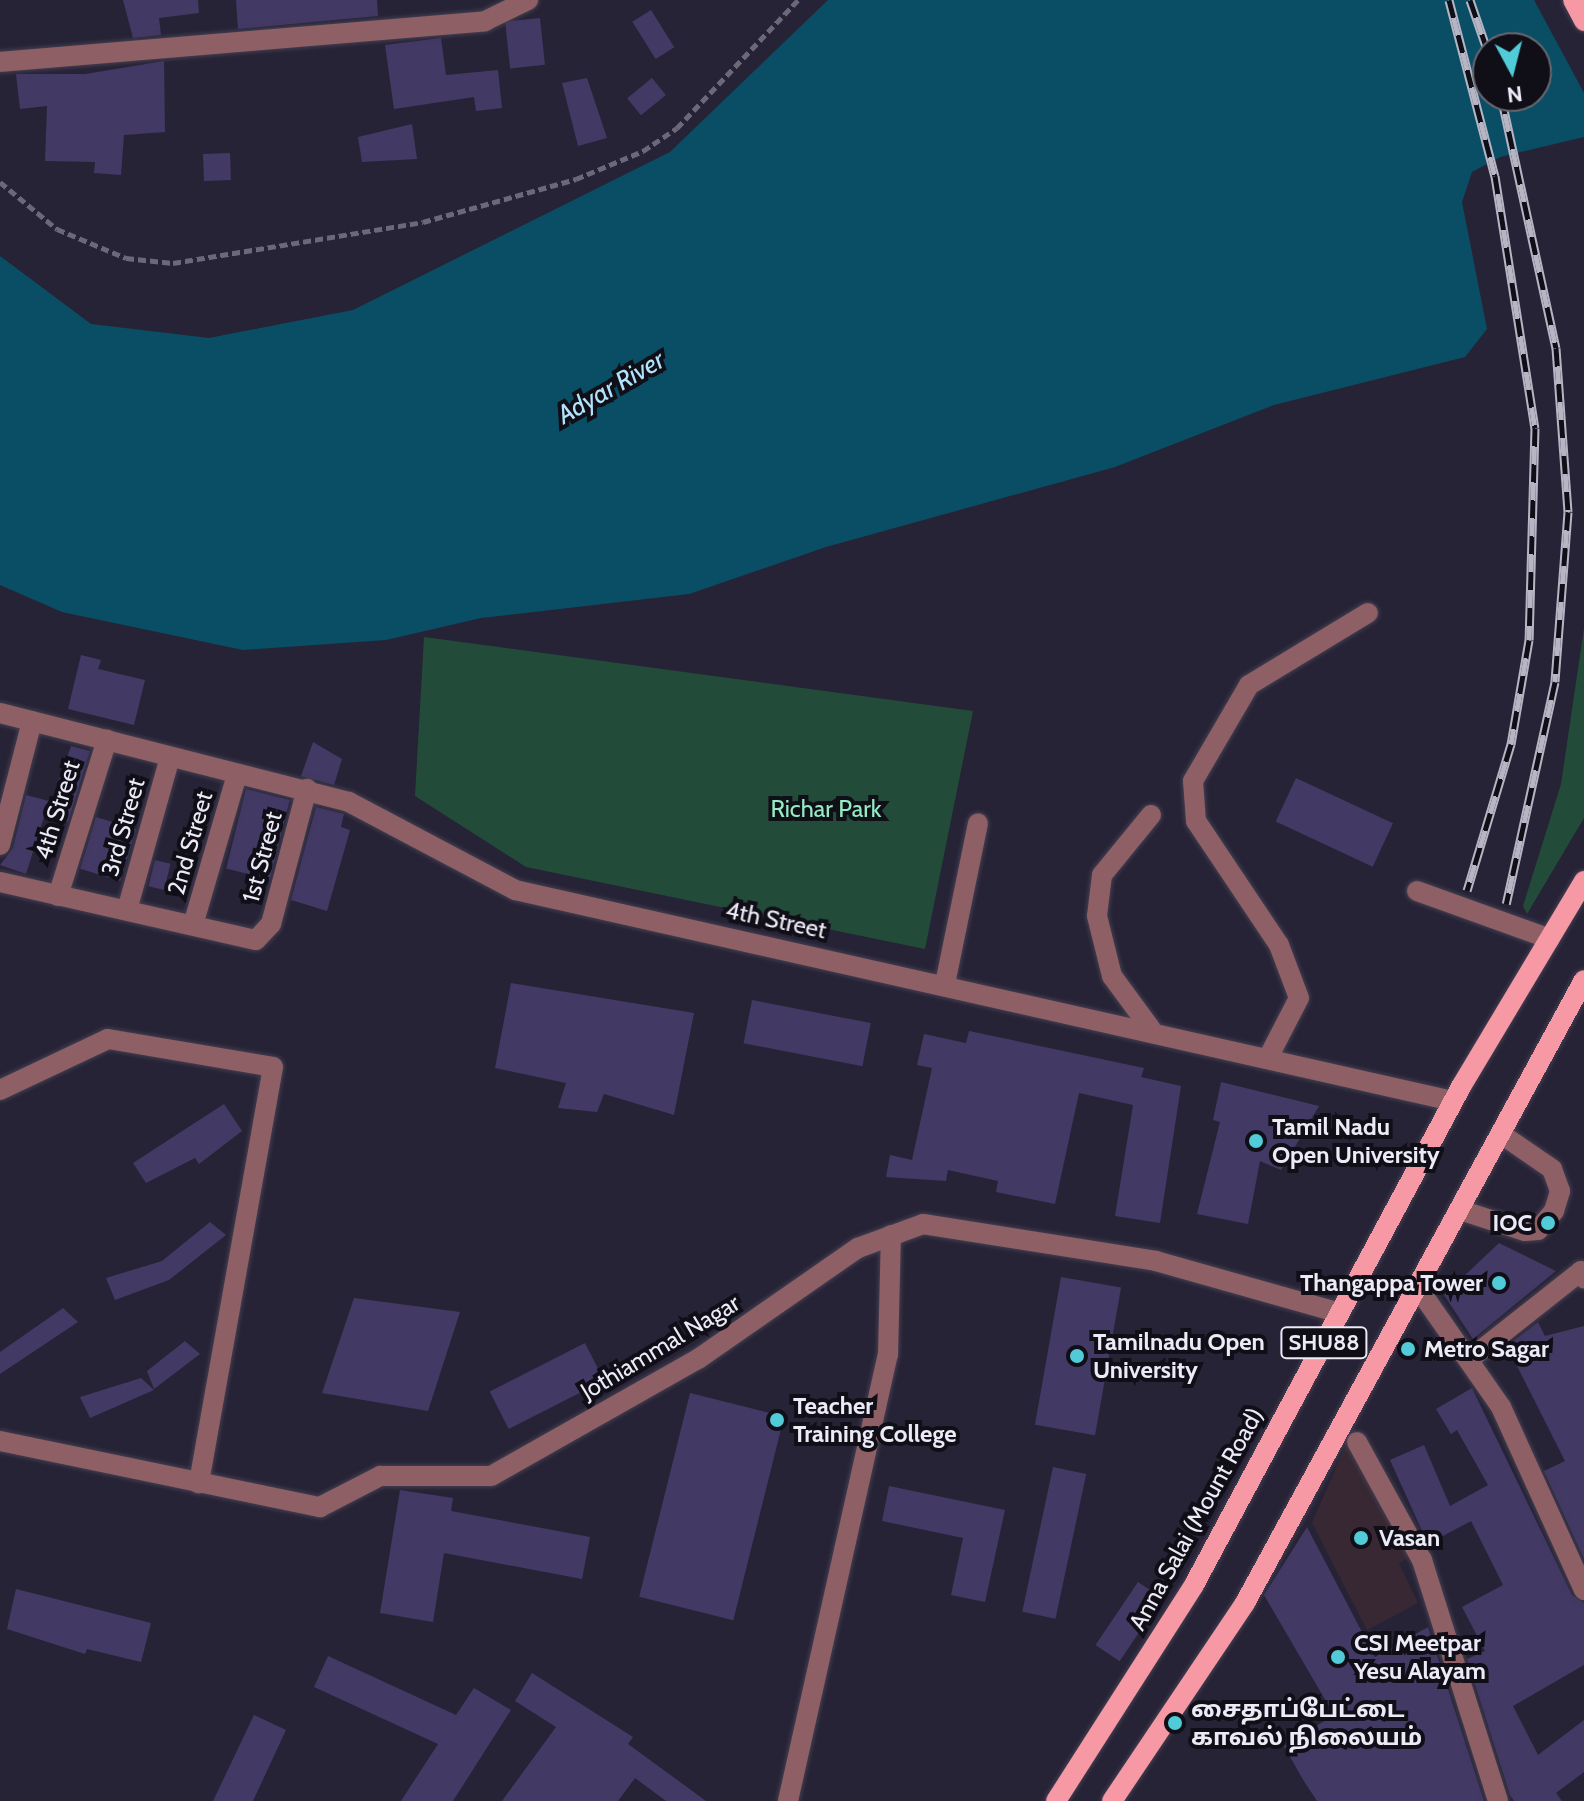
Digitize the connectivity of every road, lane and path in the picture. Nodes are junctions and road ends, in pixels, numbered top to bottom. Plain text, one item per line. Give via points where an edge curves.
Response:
1 (528, 0) edge
2 (798, 0) edge
3 (1573, 0) edge
4 (1584, 21) edge
5 (0, 62) edge
6 (0, 182) edge
7 (1368, 613) dead end
8 (0, 713) edge
9 (32, 721) junction
10 (107, 740) junction
11 (170, 757) junction
12 (237, 775) junction
13 (307, 789) junction
14 (1151, 815) dead end
15 (978, 823) dead end
16 (0, 845) edge
17 (1584, 881) edge
18 (0, 882) edge
19 (1417, 891) dead end
20 (58, 896) junction
21 (127, 910) junction
22 (193, 925) junction
23 (1550, 939) junction
24 (1584, 980) edge
25 (945, 984) junction
26 (1151, 1029) junction
27 (1269, 1056) junction
28 (0, 1091) edge
29 (1453, 1101) junction
30 (1501, 1134) junction
31 (1460, 1210) junction
32 (891, 1235) junction
33 (1584, 1278) edge
34 (1418, 1288) junction
35 (1340, 1313) junction
36 (1471, 1358) junction
37 (0, 1441) edge
38 (1357, 1442) dead end
39 (199, 1483) junction
40 (1584, 1590) edge
41 (788, 1801) edge
42 (1056, 1801) edge
43 (1112, 1801) edge
44 (1498, 1801) edge

1 - 5 street via 485,21
2 - 6 path via 677,128 643,151 576,179 423,222 173,263 126,258 57,229
3 - 4 main road
7 - 27 street via 1249,685 1193,781 1196,821 1279,945 1299,998
8 - 9 street, 4th Street
9 - 10 street, 4th Street
9 - 16 street
10 - 11 street, 4th Street
10 - 20 street, 4th Street
11 - 12 street, 4th Street
11 - 21 street, 3rd Street
12 - 13 street, 4th Street
12 - 22 street, 2nd Street
13 - 22 street, 1st Street via 264,937
13 - 25 street, 4th Street via 377,816 515,890
14 - 26 street via 1102,875 1097,916 1112,976
15 - 25 street
17 - 23 main road, Anna Salai (Mount Road) / SHU88
18 - 20 street
19 - 23 street
20 - 21 street
21 - 22 street
23 - 29 main road, Anna Salai (Mount Road) / SHU88
24 - 30 main road, SHU88
25 - 26 street, 4th Street
26 - 27 street, 4th Street
27 - 29 street, 4th Street
28 - 39 street via 108,1039 273,1067
29 - 35 main road, Anna Salai (Mount Road) / SHU88
30 - 31 main road, SHU88
30 - 31 street via 1552,1169 1560,1191 1554,1211 1538,1230 1525,1231
31 - 34 main road, SHU88
32 - 35 street, Jothiammal Nagar via 923,1224 1011,1233 1156,1261
32 - 39 street, Jothiammal Nagar via 858,1248 698,1359 491,1476 380,1476 320,1507
32 - 41 street via 888,1355
33 - 36 street via 1581,1271
34 - 36 street
34 - 43 main road, SHU88 via 1245,1603
35 - 42 main road, Anna Salai (Mount Road) / SHU88 via 1194,1585
36 - 40 street
37 - 39 street, Jothiammal Nagar
38 - 44 street via 1422,1560

